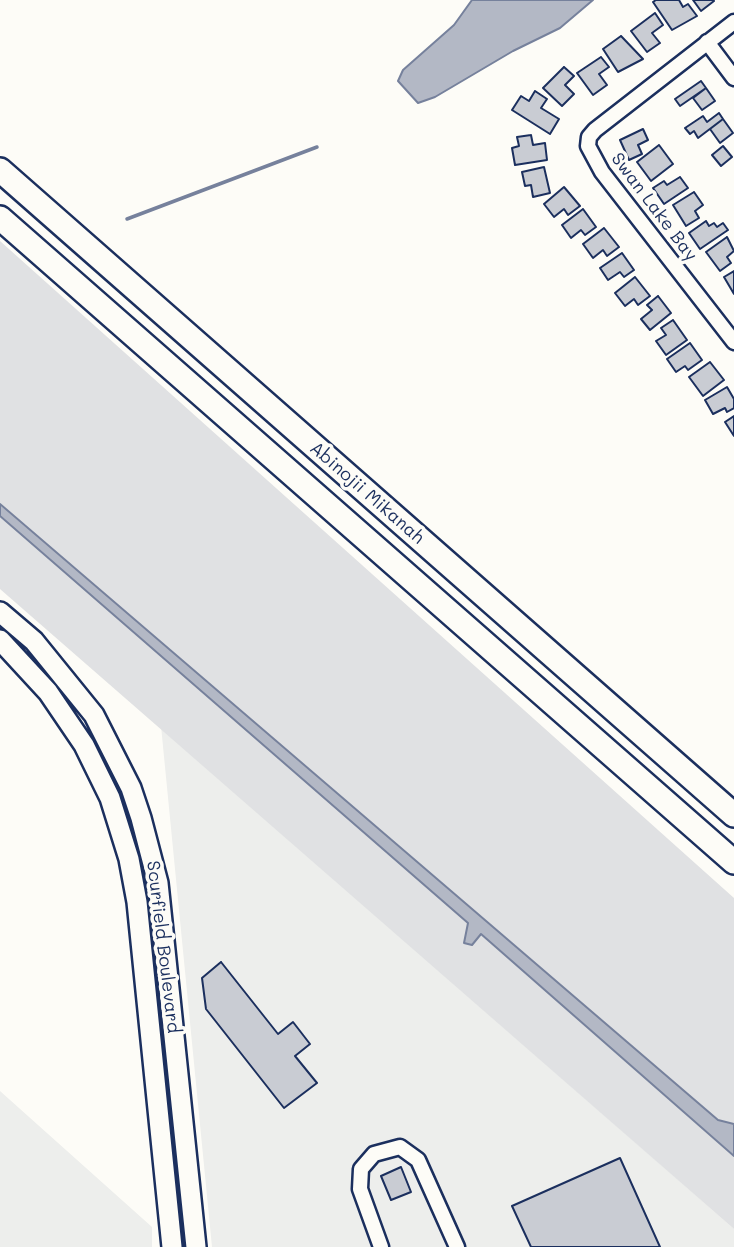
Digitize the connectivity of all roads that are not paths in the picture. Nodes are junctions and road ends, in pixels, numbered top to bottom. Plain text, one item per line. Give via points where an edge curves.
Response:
1 (734, 22) edge
2 (707, 42) junction
3 (734, 78) edge
4 (0, 170) edge
5 (0, 218) edge
6 (734, 342) edge
7 (0, 612) edge
8 (0, 640) edge
9 (734, 814) edge
10 (734, 862) edge
11 (172, 1247) edge
12 (196, 1247) edge
13 (381, 1247) edge
14 (457, 1247) edge

1 - 2 street, Swan Lake Bay
2 - 3 street
2 - 6 street, Swan Lake Bay via 595,130 589,146 602,172
4 - 9 main road, Abinojii Mikanah
5 - 10 main road, Abinojii Mikanah
7 - 12 street, Scurfield Boulevard via 34,641 94,715 141,818 158,883
8 - 11 street, Scurfield Boulevard via 48,692 85,745 110,798 129,859
13 - 14 street via 360,1189 361,1169 374,1154 400,1147 418,1160

